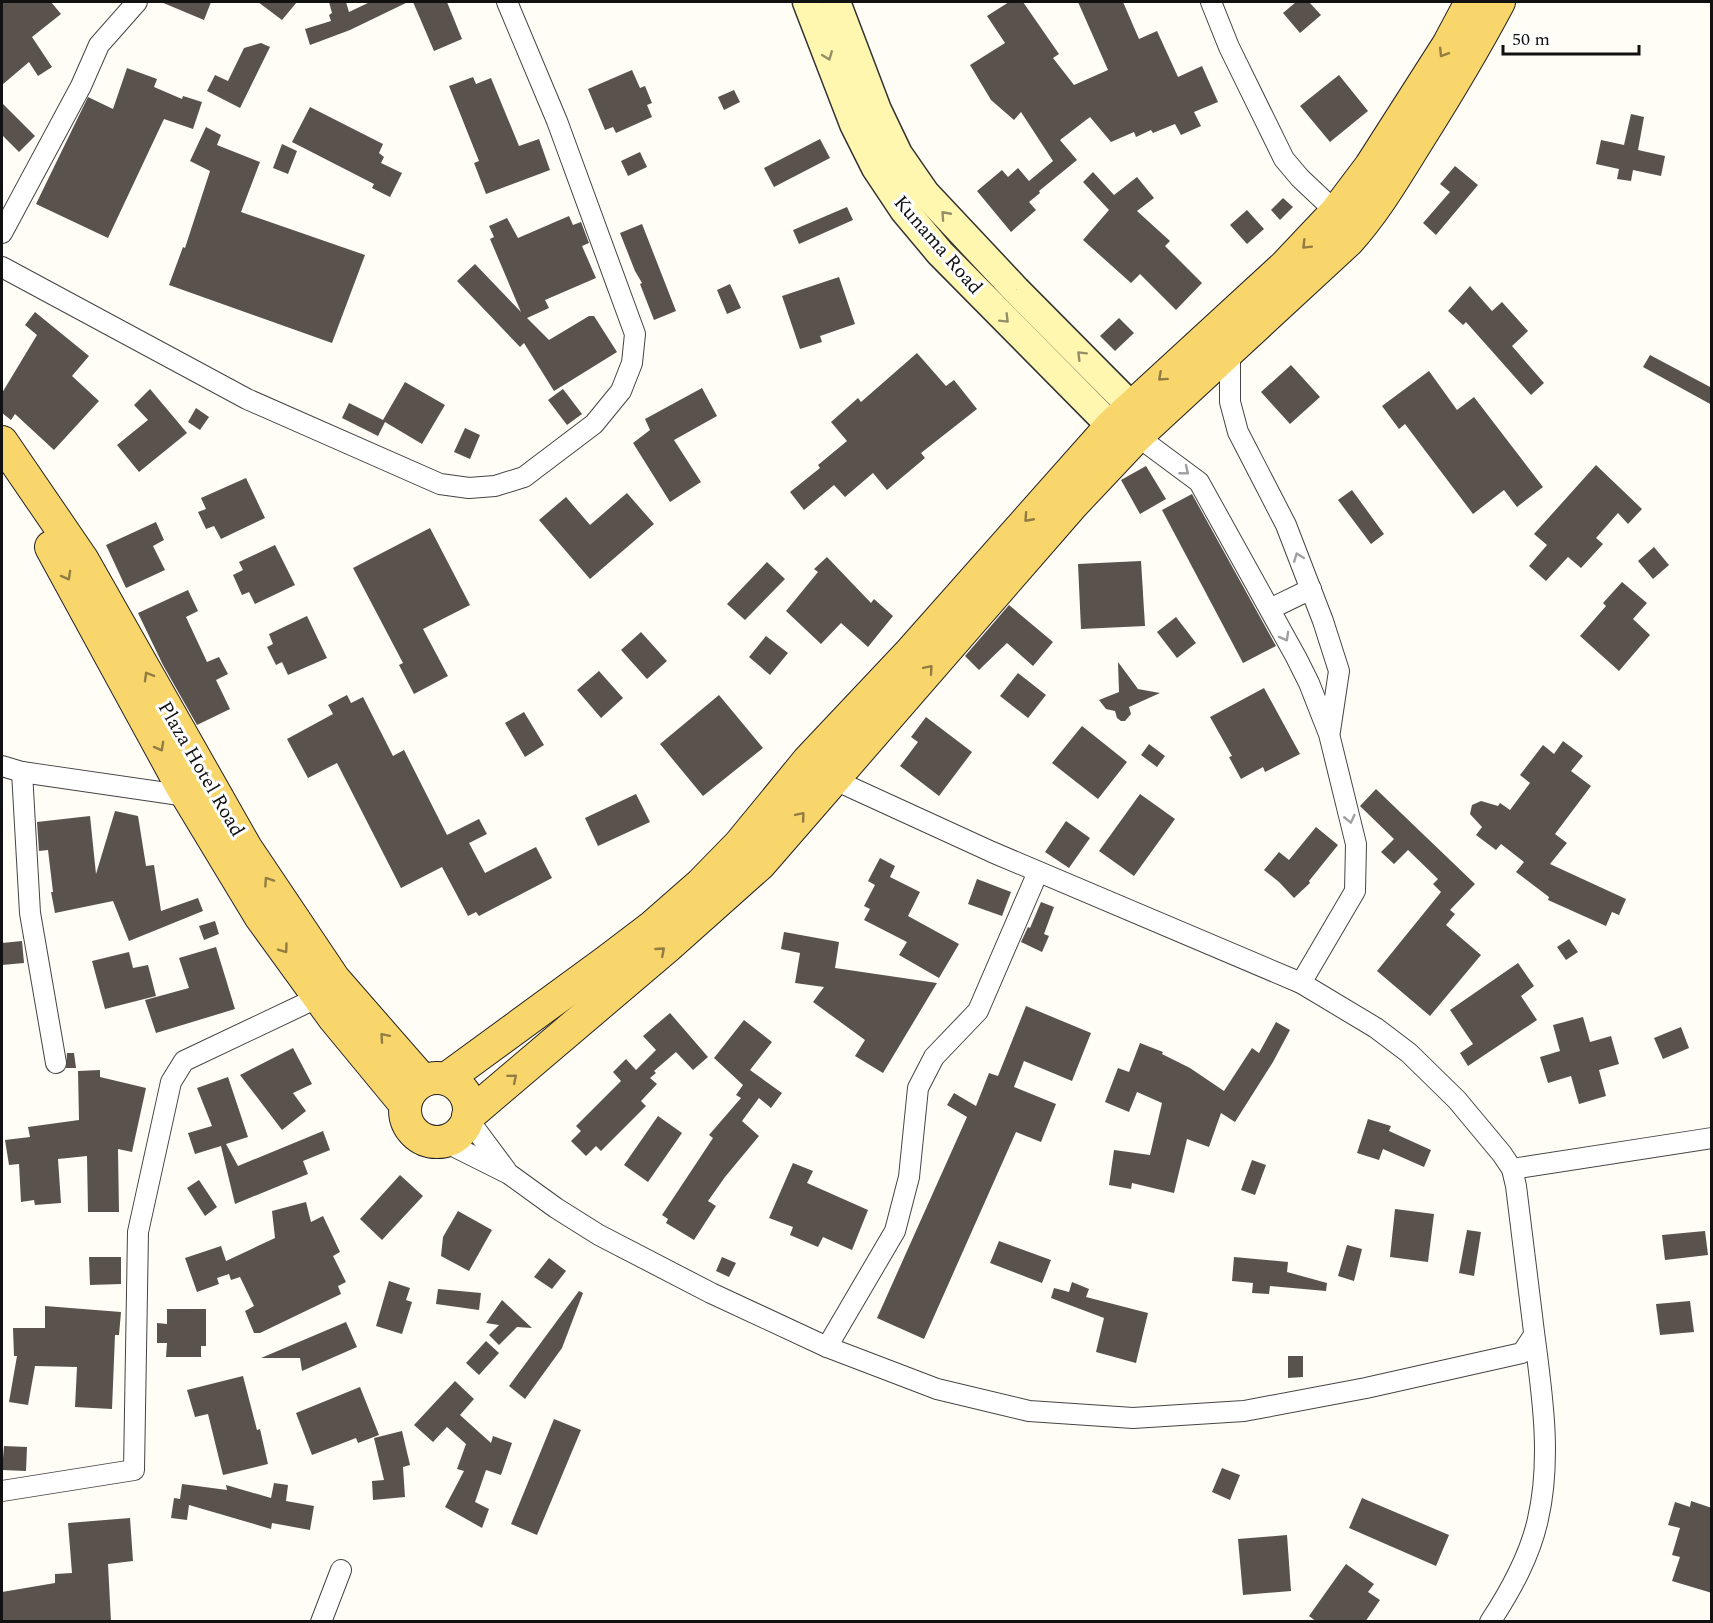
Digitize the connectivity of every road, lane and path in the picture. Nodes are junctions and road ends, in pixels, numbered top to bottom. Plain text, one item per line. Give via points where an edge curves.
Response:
1 (137, 2) edge
2 (507, 2) edge
3 (807, 2) edge
4 (836, 2) edge
5 (1211, 2) edge
6 (1472, 2) edge
7 (1499, 2) edge
8 (1336, 212) junction
9 (2, 233) edge
10 (2, 267) edge
11 (1230, 351) junction
12 (1134, 422) junction
13 (2, 442) edge
14 (2, 474) edge
15 (1311, 590) junction
16 (1270, 609) junction
17 (1329, 734) junction
18 (2, 766) edge
19 (820, 770) junction
20 (22, 772) junction
21 (188, 796) junction
22 (1038, 872) junction
23 (1301, 983) junction
24 (319, 997) junction
25 (56, 1063) dead end
26 (424, 1088) junction
27 (468, 1117) junction
28 (1712, 1138) edge
29 (443, 1141) junction
30 (1512, 1169) junction
31 (509, 1174) junction
32 (1534, 1335) junction
33 (827, 1347) junction
34 (1522, 1353) junction
35 (1539, 1368) junction
36 (2, 1491) edge
37 (341, 1570) dead end
38 (321, 1622) edge
39 (1490, 1622) edge

1 - 9 street via 99,45
2 - 10 street via 556,121 634,334 632,363 621,391 609,407 594,424 524,477 495,486 440,484 247,399
3 -> 12 main road, Kunama Road via 854,124 903,210 940,253
12 -> 4 main road, Kunama Road via 925,193 898,153 877,110
5 - 8 street via 1228,47 1284,159
6 -> 8 main road via 1376,158
7 - 11 main road via 1469,58 1367,220
8 -> 12 main road
11 - 12 main road
15 -> 11 street via 1286,525 1238,432 1230,402
12 -> 16 street via 1199,482
12 - 19 main road via 908,655
26 -> 13 main road, Plaza Hotel Road via 334,979 246,848 82,559
14 -> 21 main road, Plaza Hotel Road via 38,523
15 - 16 street
15 - 17 street via 1339,671
16 -> 17 street via 1309,683
17 -> 23 street via 1356,844 1355,891
18 - 20 street
19 - 22 street
19 - 26 main road via 701,884 615,956
27 -> 19 main road via 760,864
20 - 21 street
20 - 25 street via 30,913
21 -> 24 main road, Plaza Hotel Road via 260,916
22 - 23 street
22 - 33 street via 978,1011 934,1057 918,1088 909,1177 895,1231
23 - 30 street via 1376,1028 1409,1053 1456,1100
24 - 26 main road, Plaza Hotel Road
24 - 36 street via 184,1061 171,1082 138,1232 134,1470
26 - 27 main road via 456,1084 468,1104
26 - 29 main road via 406,1120 428,1140
27 - 29 main road via 461,1131
27 - 31 street
28 - 30 street
29 - 31 street
30 - 32 street
31 - 33 street via 599,1235
32 - 34 street
32 - 35 street
33 - 34 street via 937,1389 1029,1411 1133,1418 1244,1411
34 - 35 street
35 - 39 street via 1546,1467 1538,1519 1526,1557
37 - 38 street

